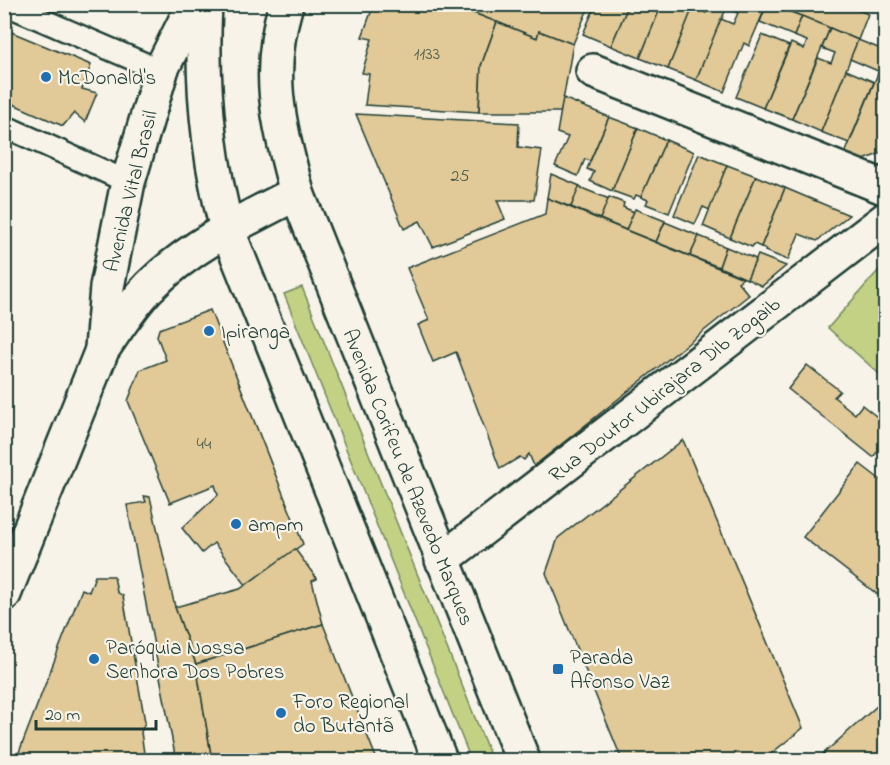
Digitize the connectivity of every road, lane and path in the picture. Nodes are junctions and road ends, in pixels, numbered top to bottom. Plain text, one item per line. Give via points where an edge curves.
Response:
1 (5, 4) edge
2 (194, 4) edge
3 (204, 4) edge
4 (286, 4) edge
5 (161, 71) junction
6 (593, 71) dead end
7 (4, 126) edge
8 (128, 182) junction
9 (885, 188) edge
10 (297, 193) junction
11 (885, 219) edge
12 (227, 229) junction
13 (102, 350) junction
14 (442, 560) junction
15 (4, 594) edge
16 (440, 760) edge
17 (523, 760) edge

1 - 5 lane
2 - 5 street, Avenida Vital Brasil
3 - 12 street via 202,59 207,132 214,182
4 - 10 street via 278,31 275,101
5 - 8 street, Avenida Vital Brasil
6 - 9 street
7 - 8 lane
8 - 13 street, Avenida Vital Brasil via 107,287
10 - 12 street, Avenida Vital Brasil
10 - 14 street, Avenida Corifeu de Azevedo Marques
11 - 14 street, Rua Doutor Ubirajara Dib Zogaib
12 - 13 street, Avenida Vital Brasil via 150,286
12 - 16 street
13 - 15 street, Avenida Vital Brasil
14 - 17 street, Avenida Corifeu de Azevedo Marques

